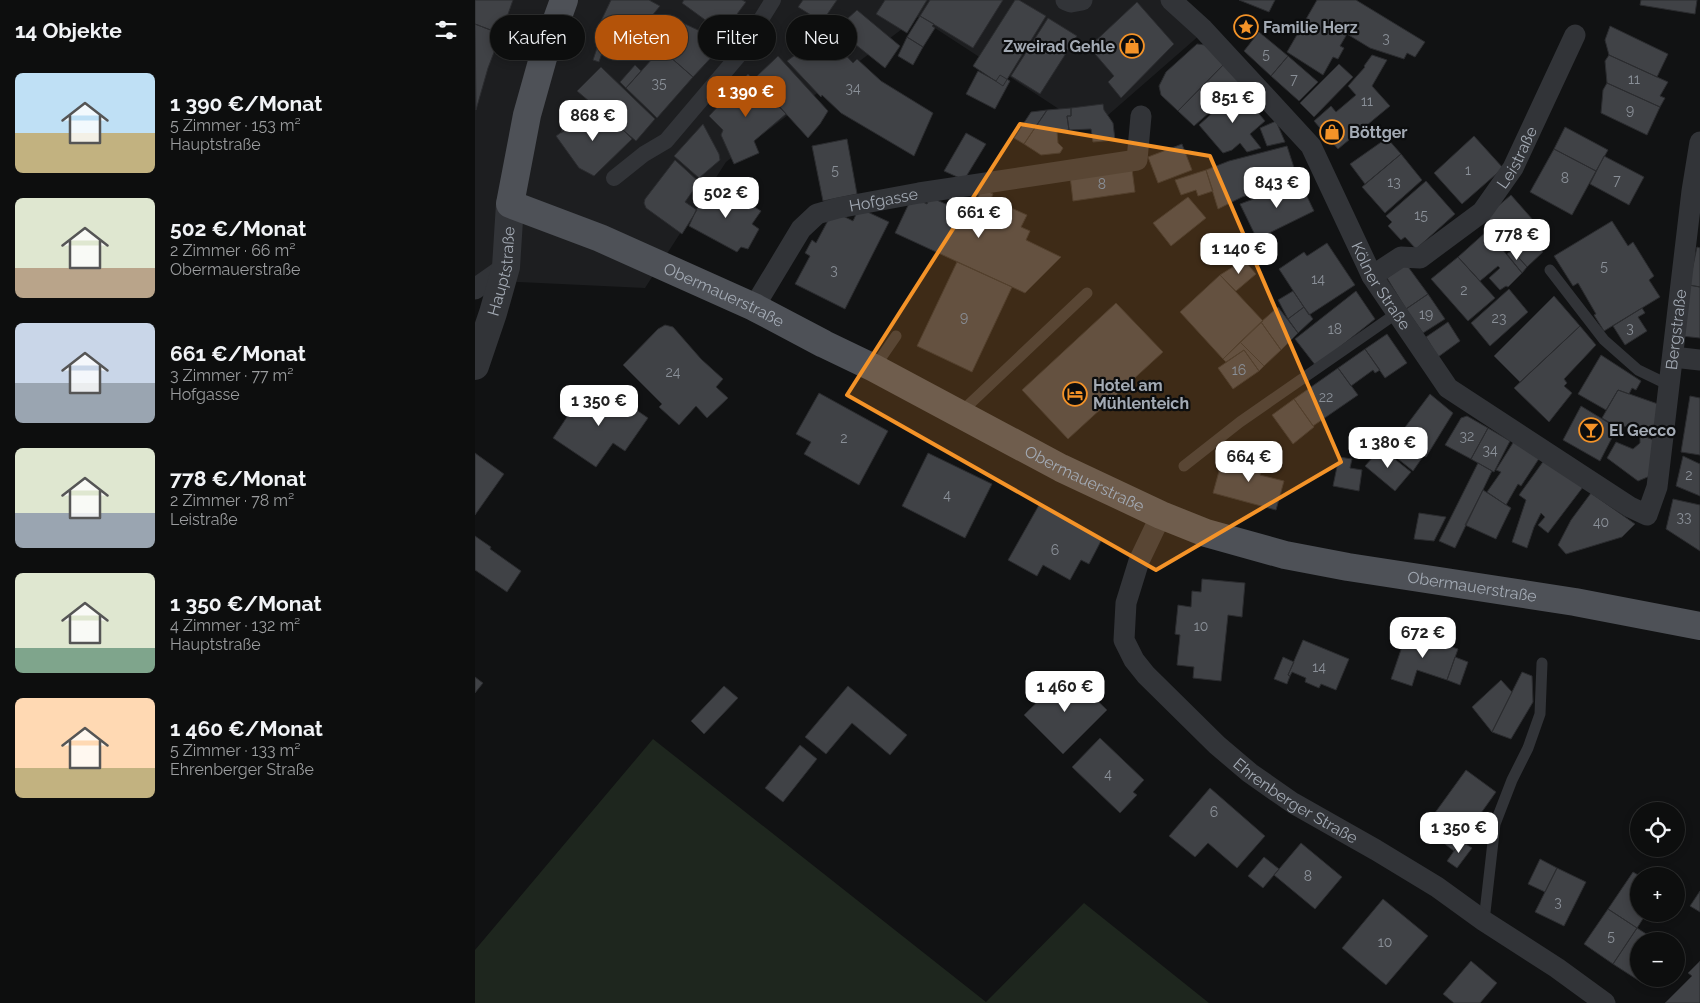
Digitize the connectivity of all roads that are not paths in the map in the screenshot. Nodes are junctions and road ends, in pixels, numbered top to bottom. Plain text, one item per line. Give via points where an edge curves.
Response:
1 (564, 0) edge
2 (773, 0) edge
3 (1066, 0) edge
4 (1081, 0) edge
5 (1171, 0) edge
6 (1575, 35) dead end
7 (1141, 116) dead end
8 (1699, 146) edge
9 (614, 178) dead end
10 (511, 204) junction
11 (506, 267) junction
12 (1550, 270) dead end
13 (1372, 276) junction
14 (475, 289) edge
15 (1087, 293) dead end
16 (753, 307) junction
17 (1397, 313) junction
18 (896, 336) dead end
19 (1673, 357) junction
20 (1700, 360) edge
21 (475, 366) edge
22 (874, 368) junction
23 (1669, 385) junction
24 (959, 414) junction
25 (1184, 466) dead end
26 (1647, 514) joint
27 (1161, 515) junction
28 (1700, 626) edge
29 (1542, 664) dead end
30 (1484, 921) junction
31 (1605, 1003) edge

1 - 10 main road via 527,115
2 - 9 street via 739,54 666,141
3 - 4 street
5 - 13 street, Kölner Straße via 1203,29 1311,146
6 - 13 street, Leistraße via 1513,168 1482,212 1420,258 1401,257
7 - 16 street, Hofgasse via 1137,160 919,193 817,214 801,229
8 - 19 street, Bergstraße
10 - 11 street, Hauptstraße
10 - 16 main road, Obermauerstraße via 600,238
11 - 14 street
11 - 21 street, Hauptstraße
12 - 23 lane via 1604,340 1638,370
13 - 17 street, Kölner Straße
15 - 24 lane
16 - 22 main road, Obermauerstraße
17 - 25 lane via 1240,422
17 - 26 street, Kölner Straße via 1448,388 1630,507
18 - 22 lane
19 - 20 street
19 - 23 street, Bergstraße
22 - 24 main road, Obermauerstraße
23 - 26 street, Bergstraße via 1657,486
24 - 27 main road, Obermauerstraße via 1061,468
27 - 28 main road, Obermauerstraße via 1207,533 1285,555 1575,602
27 - 30 street, Ehrenberger Straße via 1139,560 1126,603 1124,640 1134,660 1217,745 1250,773 1293,803 1437,887
29 - 30 lane via 1541,714 1495,824
30 - 31 street, Ehrenberger Straße

